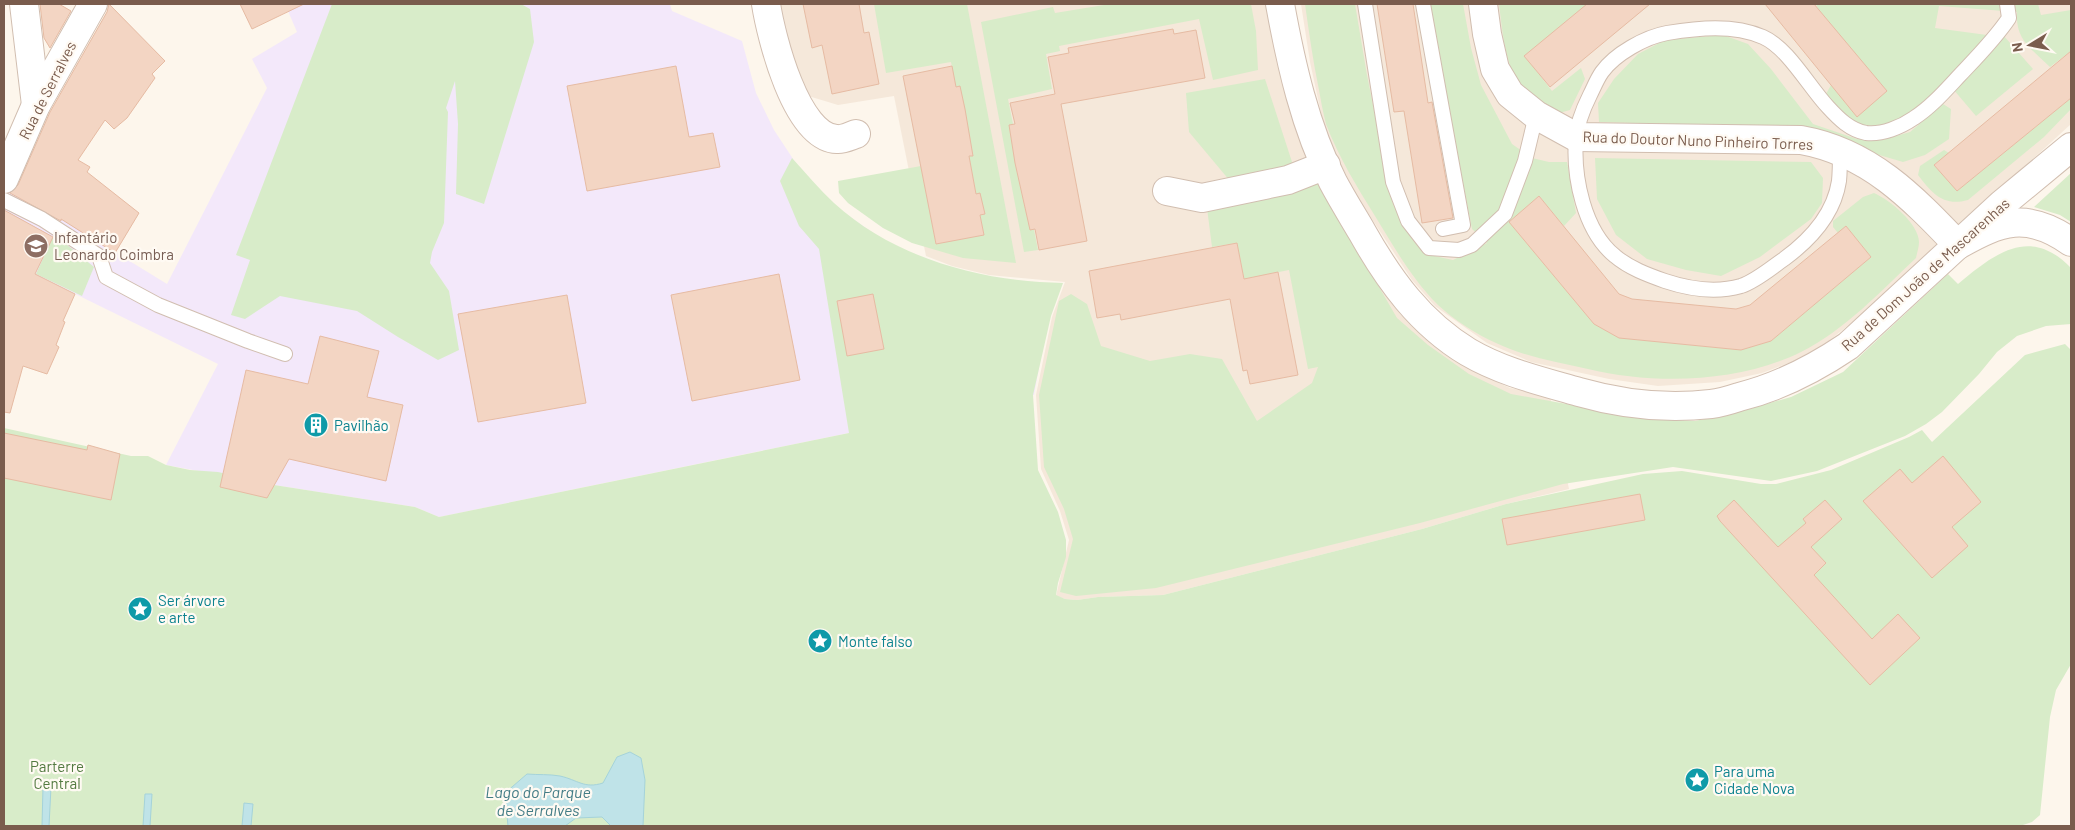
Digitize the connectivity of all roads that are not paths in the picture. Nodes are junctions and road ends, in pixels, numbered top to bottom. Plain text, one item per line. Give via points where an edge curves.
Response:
1 (24, 4) edge
2 (93, 4) edge
3 (766, 4) edge
4 (1280, 4) edge
5 (1365, 4) edge
6 (1423, 4) edge
7 (1483, 4) edge
8 (2007, 4) edge
9 (36, 105) junction
10 (1536, 115) junction
11 (856, 134) dead end
12 (1576, 137) junction
13 (2071, 147) edge
14 (1840, 151) junction
15 (1326, 166) junction
16 (4, 179) edge
17 (1167, 191) dead end
18 (4, 200) edge
19 (1443, 229) dead end
20 (2071, 242) edge
21 (1958, 245) junction
22 (285, 354) dead end

1 - 9 street
2 - 9 street, Rua de Serralves
3 - 11 street via 778,55 802,114 821,133 836,139
4 - 15 street, Rua de Dom João de Mascarenhas via 1307,119
5 - 10 lane via 1393,182 1408,222 1429,248 1459,250 1472,246 1505,214 1525,161
6 - 19 lane via 1463,225
7 - 10 street, Rua do Doutor Nuno Pinheiro Torres via 1496,69 1510,94
8 - 12 lane via 2009,18 1979,55 1935,102 1894,129 1865,133 1846,126 1802,72 1765,38 1743,30 1721,28 1651,36 1625,51 1603,70 1588,98
9 - 16 street, Rua de Serralves
10 - 12 street, Rua do Doutor Nuno Pinheiro Torres
12 - 14 street, Rua do Doutor Nuno Pinheiro Torres via 1801,140 1825,144
12 - 14 lane via 1582,203 1592,228 1613,255 1654,277 1680,286 1712,290 1742,286 1764,273 1797,250 1826,219 1839,183
13 - 21 street, Rua de Dom João de Mascarenhas
14 - 21 street, Rua do Doutor Nuno Pinheiro Torres via 1886,176
15 - 17 street via 1288,180 1202,198
15 - 21 street, Rua de Dom João de Mascarenhas via 1368,243 1398,289 1431,325 1468,352 1500,368 1601,399 1655,405 1713,404 1764,390 1823,363 1848,346
18 - 22 lane via 42,219 99,256 106,277 158,305
20 - 21 street via 2044,227 2007,223 1987,229

